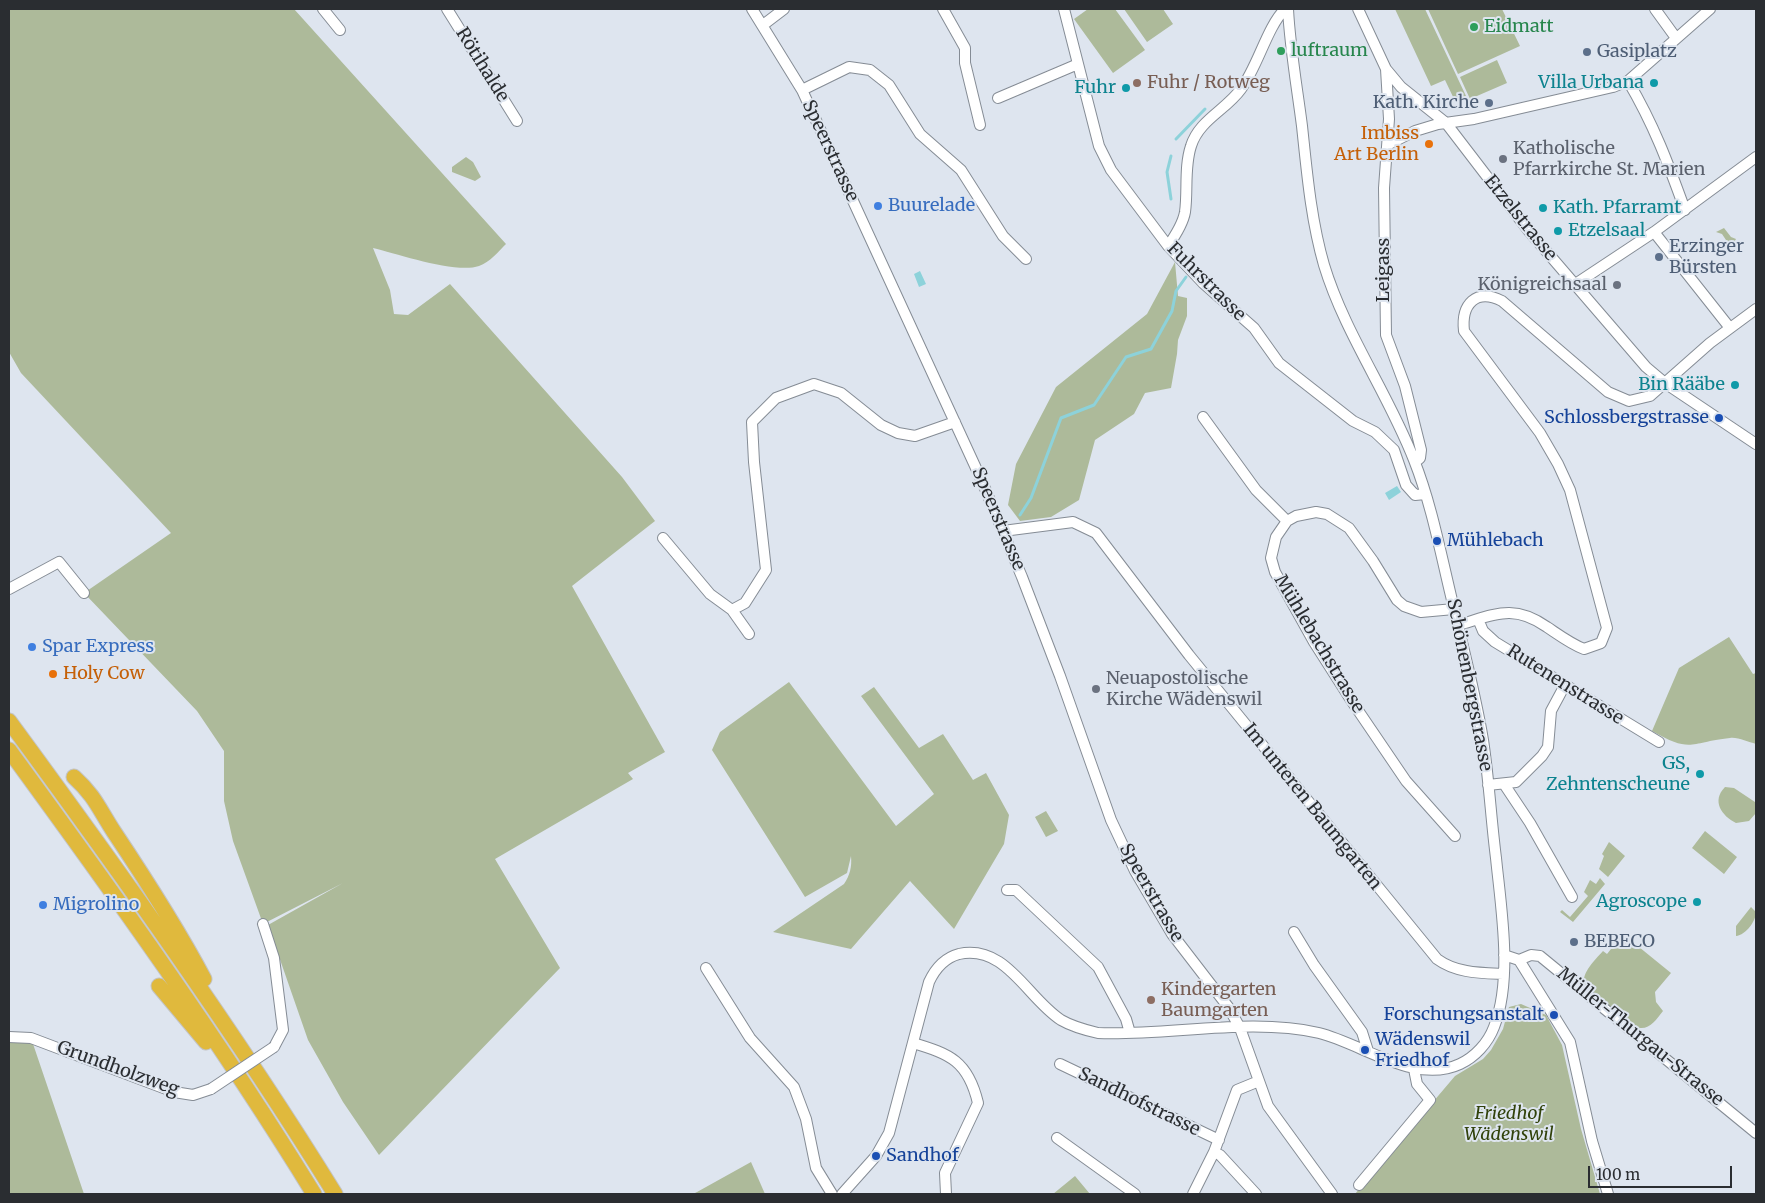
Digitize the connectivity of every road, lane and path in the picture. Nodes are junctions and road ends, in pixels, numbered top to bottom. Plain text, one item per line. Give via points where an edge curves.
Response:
1 (324, 9) edge
2 (447, 9) edge
3 (752, 9) edge
4 (784, 9) edge
5 (943, 9) edge
6 (1064, 9) edge
7 (1287, 9) edge
8 (1358, 9) edge
9 (1655, 9) edge
10 (1710, 9) edge
11 (763, 25) junction
12 (340, 30) dead end
13 (1676, 38) junction
14 (1078, 64) junction
15 (1386, 69) junction
16 (1628, 82) junction
17 (802, 90) junction
18 (998, 98) dead end
19 (517, 121) dead end
20 (1446, 123) junction
21 (980, 125) dead end
22 (1389, 144) junction
23 (1756, 157) edge
24 (1685, 210) junction
25 (1654, 232) junction
26 (1168, 246) junction
27 (1026, 259) dead end
28 (1574, 284) junction
29 (1756, 309) edge
30 (1730, 328) junction
31 (1664, 383) junction
32 (1203, 417) dead end
33 (955, 422) junction
34 (1756, 444) edge
35 (1415, 462) junction
36 (1425, 494) junction
37 (1287, 521) junction
38 (1003, 532) junction
39 (664, 538) dead end
40 (9, 590) edge
41 (84, 593) dead end
42 (1454, 609) junction
43 (732, 610) junction
44 (1478, 619) junction
45 (1458, 625) junction
46 (749, 634) dead end
47 (1565, 685) junction
48 (9, 721) edge
49 (1659, 742) dead end
50 (9, 750) edge
51 (74, 777) dead end
52 (1504, 784) junction
53 (1488, 785) junction
54 (1455, 836) dead end
55 (1007, 890) dead end
56 (1572, 897) dead end
57 (263, 924) dead end
58 (1294, 932) dead end
59 (1504, 955) junction
60 (1519, 960) junction
61 (706, 968) dead end
62 (1503, 974) junction
63 (159, 986) dead end
64 (1240, 1028) junction
65 (1130, 1033) junction
66 (9, 1037) edge
67 (913, 1043) junction
68 (242, 1048) junction
69 (1368, 1051) junction
70 (1060, 1064) dead end
71 (1414, 1069) junction
72 (1259, 1082) junction
73 (263, 1111) junction
74 (1756, 1133) edge
75 (1057, 1138) dead end
76 (1219, 1140) junction
77 (1214, 1152) junction
78 (1359, 1185) dead end
79 (314, 1194) edge
80 (334, 1194) edge
81 (832, 1194) edge
82 (842, 1194) edge
83 (946, 1194) edge
84 (1135, 1194) edge
85 (1193, 1194) edge
86 (1256, 1194) edge
87 (1332, 1194) edge
88 (1608, 1194) edge

1 - 12 street
2 - 19 street, Rötihalde
3 - 11 street, Speerstrasse
4 - 11 street
5 - 21 street via 965,48
6 - 14 street, Fuhrstrasse
7 - 26 street via 1277,20 1240,92 1209,119 1190,147 1185,213
7 - 35 street, Schönenbergstrasse via 1319,248 1345,321 1392,409
8 - 15 street
9 - 13 street
10 - 13 street
11 - 17 street, Speerstrasse
13 - 16 street
14 - 18 street
14 - 26 street, Fuhrstrasse via 1103,154 1111,170
15 - 20 street, Etzelstrasse via 1401,86
15 - 22 street, Leigass
16 - 20 street
16 - 24 street via 1650,118
17 - 27 street via 849,66 870,70 889,85 920,134 961,170 1003,236
17 - 33 street, Speerstrasse
20 - 22 street via 1415,131
20 - 28 street, Etzelstrasse
22 - 35 street, Leigass via 1384,188 1384,311 1386,335 1405,386 1421,450 1420,458
23 - 24 street
24 - 25 street
25 - 28 street
25 - 30 street
26 - 36 street, Fuhrstrasse via 1203,283 1254,328 1279,363 1352,421 1385,440 1398,457 1409,490 1415,495
28 - 31 street, Etzelstrasse via 1646,367
29 - 30 street
30 - 31 street
31 - 34 street, Etzelstrasse
31 - 44 street via 1643,399 1629,401 1618,398 1502,301 1485,296 1474,299 1467,306 1462,317 1464,331 1540,433 1570,490 1608,628 1601,643 1584,649 1525,614 1512,611
32 - 37 street via 1256,490
33 - 38 street, Speerstrasse
33 - 43 street via 915,436 881,425 841,393 814,384 776,398 752,422 766,570 746,604
35 - 36 street, Schönenbergstrasse
36 - 42 street, Schönenbergstrasse
37 - 42 street via 1316,512 1339,520 1374,561 1404,606 1421,612
37 - 54 street, Mühlebachstrasse via 1273,546 1275,572 1351,700 1406,780
38 - 62 street, Im unteren Baumgarten via 1073,522 1096,532 1189,655 1437,959 1458,970
38 - 64 street, Speerstrasse via 1060,676 1111,820 1135,871 1172,934 1222,998
39 - 43 street via 710,594
40 - 41 street via 59,562
42 - 45 street, Schönenbergstrasse
43 - 46 street
44 - 45 street
44 - 47 street, Rutenenstrasse via 1483,631 1495,642
45 - 53 street, Schönenbergstrasse via 1478,713
47 - 49 street, Rutenenstrasse
47 - 52 street via 1551,710 1549,741 1542,756 1516,782
48 - 68 highway
50 - 73 highway via 134,923
51 - 68 highway via 99,804 106,820 170,918
52 - 53 street
52 - 56 street
53 - 59 street, Schönenbergstrasse
55 - 65 street via 1016,890 1098,967 1126,1019
57 - 66 street, Grundholzweg, bridge via 274,958 283,1030 274,1047 210,1088 193,1095 174,1092 31,1038
58 - 69 street via 1362,1032
59 - 60 street
59 - 62 street, Schönenbergstrasse
60 - 74 street, Müller-Thurgau-Strasse via 1531,955 1540,956
60 - 88 street via 1570,1042
61 - 81 street via 750,1038 794,1087 806,1119 816,1168
62 - 71 street, Schönenbergstrasse via 1495,1025 1478,1052 1449,1068 1432,1071
63 - 73 highway
64 - 65 street, Schönenbergstrasse
64 - 69 street, Schönenbergstrasse via 1317,1032
64 - 72 street, Speerstrasse
65 - 67 street, Schönenbergstrasse via 1098,1033 1069,1024 1046,1008 998,960 968,952 946,960 931,977
67 - 82 street, Schönenbergstrasse via 889,1133 876,1156
67 - 83 street via 956,1060 978,1103 945,1173
68 - 80 highway
69 - 71 street, Schönenbergstrasse
70 - 76 street, Sandhofstrasse
71 - 78 street via 1417,1084 1430,1100
72 - 76 street via 1237,1090
72 - 87 street, Speerstrasse via 1275,1118
73 - 79 highway
75 - 84 street
76 - 77 street
77 - 85 street
77 - 86 street via 1220,1154

